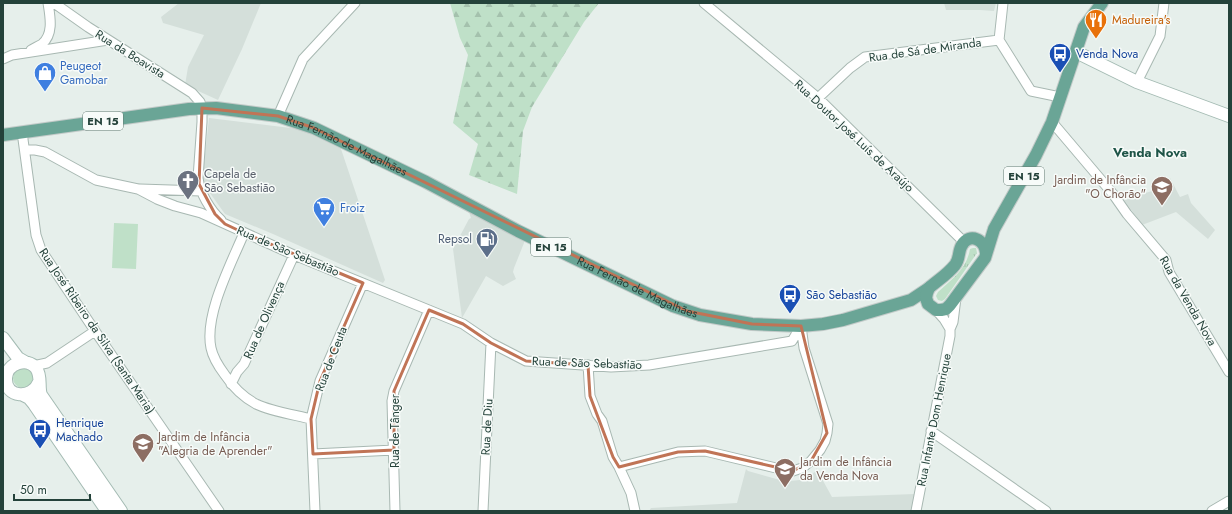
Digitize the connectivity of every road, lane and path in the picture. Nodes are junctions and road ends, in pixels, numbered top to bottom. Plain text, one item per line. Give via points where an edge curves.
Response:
1 (48, 3) edge
2 (54, 3) edge
3 (355, 3) edge
4 (704, 3) edge
5 (1003, 3) edge
6 (1102, 3) edge
7 (1164, 3) edge
8 (108, 40) junction
9 (999, 40) junction
10 (1076, 52) junction
11 (24, 53) junction
12 (3, 59) edge
13 (1136, 82) junction
14 (1060, 97) junction
15 (818, 98) junction
16 (202, 108) junction
17 (278, 116) junction
18 (1229, 116) edge
19 (1052, 122) junction
20 (22, 132) junction
21 (3, 135) edge
22 (25, 150) junction
23 (138, 189) junction
24 (201, 190) junction
25 (225, 224) junction
26 (994, 229) junction
27 (244, 233) junction
28 (969, 240) junction
29 (986, 253) junction
30 (294, 255) junction
31 (363, 283) junction
32 (929, 288) junction
33 (956, 298) junction
34 (911, 300) junction
35 (932, 307) junction
36 (429, 310) junction
37 (801, 326) junction
38 (950, 329) junction
39 (95, 331) junction
40 (3, 338) edge
41 (490, 343) junction
42 (3, 360) edge
43 (588, 366) junction
44 (34, 371) junction
45 (1229, 372) edge
46 (231, 384) junction
47 (9, 387) edge
48 (312, 420) junction
49 (931, 431) junction
50 (394, 450) junction
51 (313, 454) junction
52 (619, 467) junction
53 (1229, 501) edge
54 (107, 511) edge
55 (121, 511) edge
56 (219, 511) edge
57 (315, 511) edge
58 (395, 511) edge
59 (483, 511) edge
60 (635, 511) edge
61 (916, 511) edge
62 (1046, 511) edge
63 (1212, 511) edge

1 - 11 street via 50,20 46,38 43,43
2 - 8 street, Rua da Boavista
3 - 17 street via 303,59
4 - 15 street, Rua Doutor José Luís de Araújo
5 - 9 street
6 - 10 main road, EN 15 via 1084,27
7 - 13 street via 1160,36
8 - 11 street
8 - 16 street, Rua da Boavista via 192,93
9 - 14 street via 1031,91
9 - 15 street, Rua de Sá de Miranda via 865,57
10 - 13 main road
10 - 14 main road, EN 15
11 - 12 street
13 - 18 main road
14 - 19 main road, EN 15
15 - 28 street, Rua Doutor José Luís de Araújo
16 - 17 main road, Rua Fernão de Magalhães / EN 15
16 - 20 main road, EN 15
16 - 24 street via 198,178
17 - 37 main road, Rua Fernão de Magalhães / EN 15 via 314,128 674,306 700,315 752,324
19 - 26 main road, EN 15
19 - 45 street, Rua da Venda Nova via 1166,260 1169,272
20 - 21 main road, EN 15
20 - 22 street, Rua José Ribeiro da Silva (Santa Maria)
22 - 23 street, Rua de São Sebastião via 44,152 96,180
22 - 39 street, Rua José Ribeiro da Silva (Santa Maria) via 41,250
23 - 24 street, Rua de São Sebastião
23 - 25 street, Rua de São Sebastião
24 - 25 street, Rua de São Sebastião via 215,214
25 - 27 street, Rua de São Sebastião
26 - 28 main road
26 - 29 main road
27 - 30 street, Rua de São Sebastião
27 - 46 street via 218,295 210,334 211,350
28 - 29 main road via 983,243
28 - 32 main road, Rua Fernão de Magalhães via 961,246 955,265
29 - 33 main road
30 - 31 street, Rua de São Sebastião
30 - 46 street, Rua de Olivença via 244,364
31 - 36 street, Rua de São Sebastião
31 - 48 street, Rua de Ceuta via 320,381
32 - 34 main road, Rua Fernão de Magalhães
32 - 35 main road via 926,293
33 - 35 main road via 946,309
33 - 38 street, Rua Infante Dom Henrique
34 - 35 main road, Rua Fernão de Magalhães
34 - 37 main road, Rua Fernão de Magalhães / EN 15 via 843,320
35 - 38 street
36 - 41 street, Rua de São Sebastião via 463,324
36 - 50 street, Rua de Tânger via 394,391
37 - 43 street, Rua de São Sebastião via 792,340 649,366
37 - 52 street via 804,348 828,424 828,433 820,450 802,468 793,471 780,469 705,451 678,452
38 - 49 street, Rua Infante Dom Henrique
39 - 44 street via 47,363 42,370
39 - 56 street, Rua José Ribeiro da Silva (Santa Maria)
40 - 44 main road via 18,358
41 - 43 street, Rua de São Sebastião via 526,361
41 - 59 street, Rua de Diu
42 - 47 main road
43 - 52 street via 590,396
44 - 47 main road via 15,364
44 - 47 main road via 37,387 33,391
44 - 55 main road via 42,395
46 - 48 street via 256,404
47 - 54 main road via 29,398 34,404
48 - 51 street, Rua de Ceuta
49 - 61 street, Rua Infante Dom Henrique
49 - 62 street
50 - 51 street
50 - 58 street, Rua de Tânger
51 - 57 street, Rua de Ceuta
52 - 60 street via 632,493
53 - 63 street

